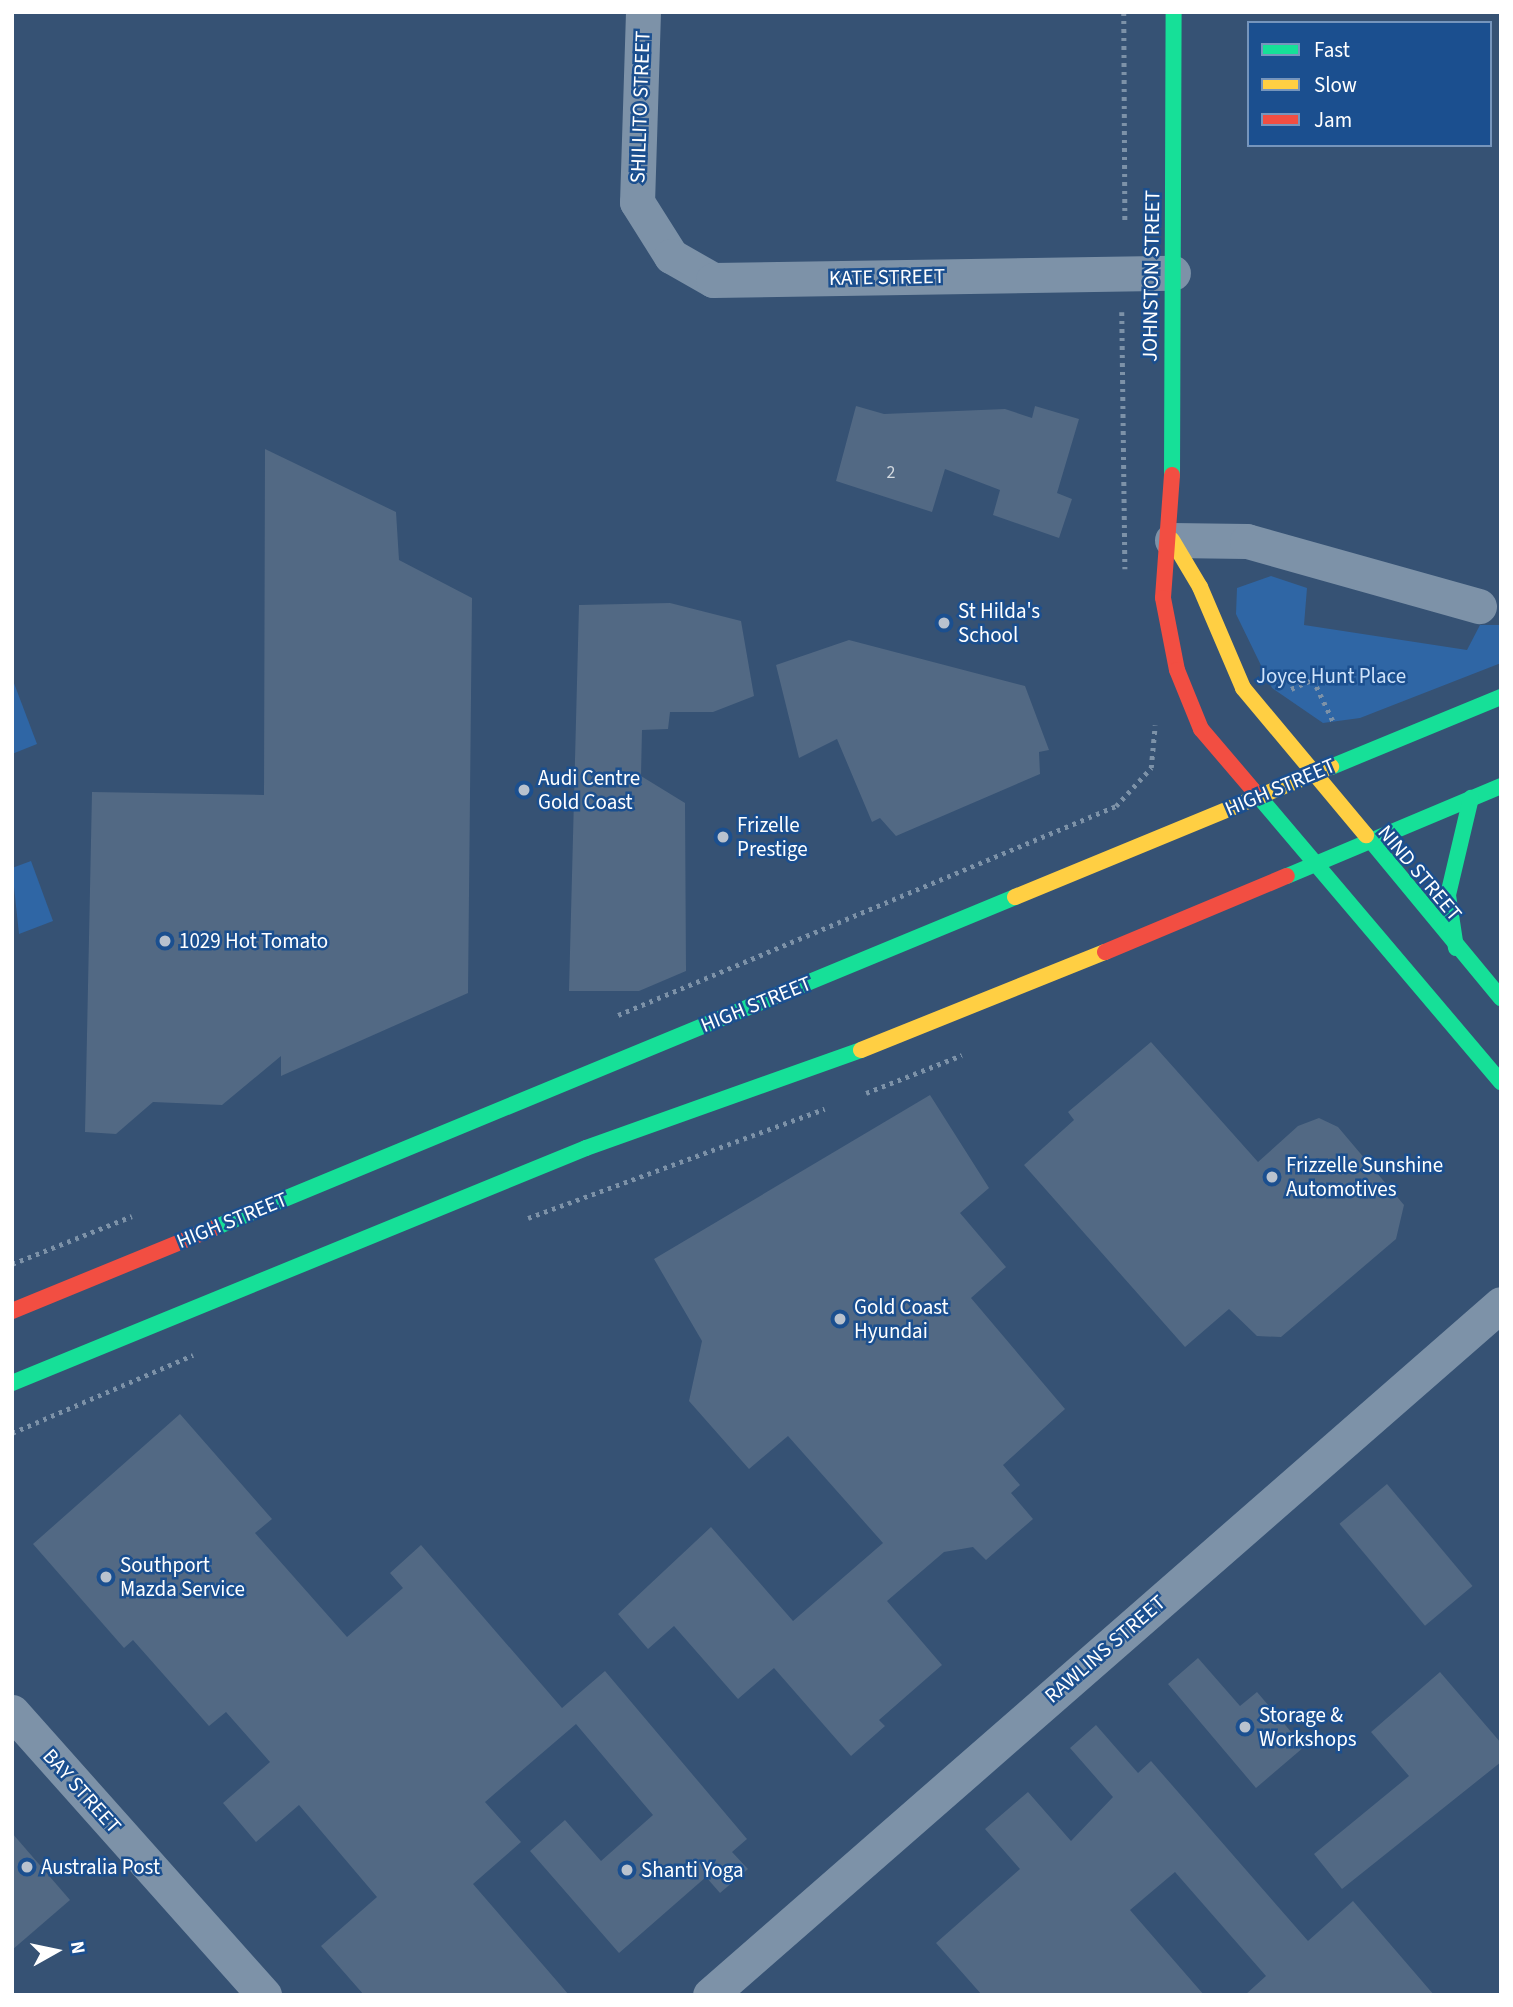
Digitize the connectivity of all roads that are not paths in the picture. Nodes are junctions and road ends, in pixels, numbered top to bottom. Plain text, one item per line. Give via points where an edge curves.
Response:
1 (643, 12) edge
2 (1174, 12) edge
3 (637, 202) joint
4 (1173, 274) junction
5 (1172, 540) junction
6 (1479, 606) dead end
7 (1501, 696) edge
8 (1309, 774) junction
9 (1501, 786) edge
10 (1256, 798) junction
11 (1471, 798) junction
12 (1366, 842) junction
13 (1314, 865) junction
14 (1456, 948) junction
15 (1501, 998) edge
16 (1501, 1082) edge
17 (1501, 1304) edge
18 (12, 1311) edge
19 (12, 1383) edge
20 (12, 1712) edge
21 (264, 1995) edge
22 (710, 1995) edge

1 - 3 street, SHILLITO STREET
2 - 4 main road, JOHNSTON STREET
3 - 4 street, KATE STREET via 671,256 713,279
4 - 5 main road, JOHNSTON STREET
5 - 6 street via 1247,541
5 - 8 main road via 1200,587 1243,688
5 - 10 main road, JOHNSTON STREET via 1163,598 1177,670 1201,729
7 - 8 main road, HIGH STREET
8 - 10 main road, HIGH STREET
8 - 12 main road, NIND STREET
9 - 11 main road
10 - 13 main road, JOHNSTON STREET
10 - 18 main road, HIGH STREET
11 - 12 main road
11 - 14 main road via 1448,895
12 - 13 main road
12 - 14 main road, NIND STREET
13 - 16 main road
13 - 19 main road via 819,1066 586,1148
14 - 15 main road, NIND STREET
17 - 22 street, RAWLINS STREET
20 - 21 street, BAY STREET

